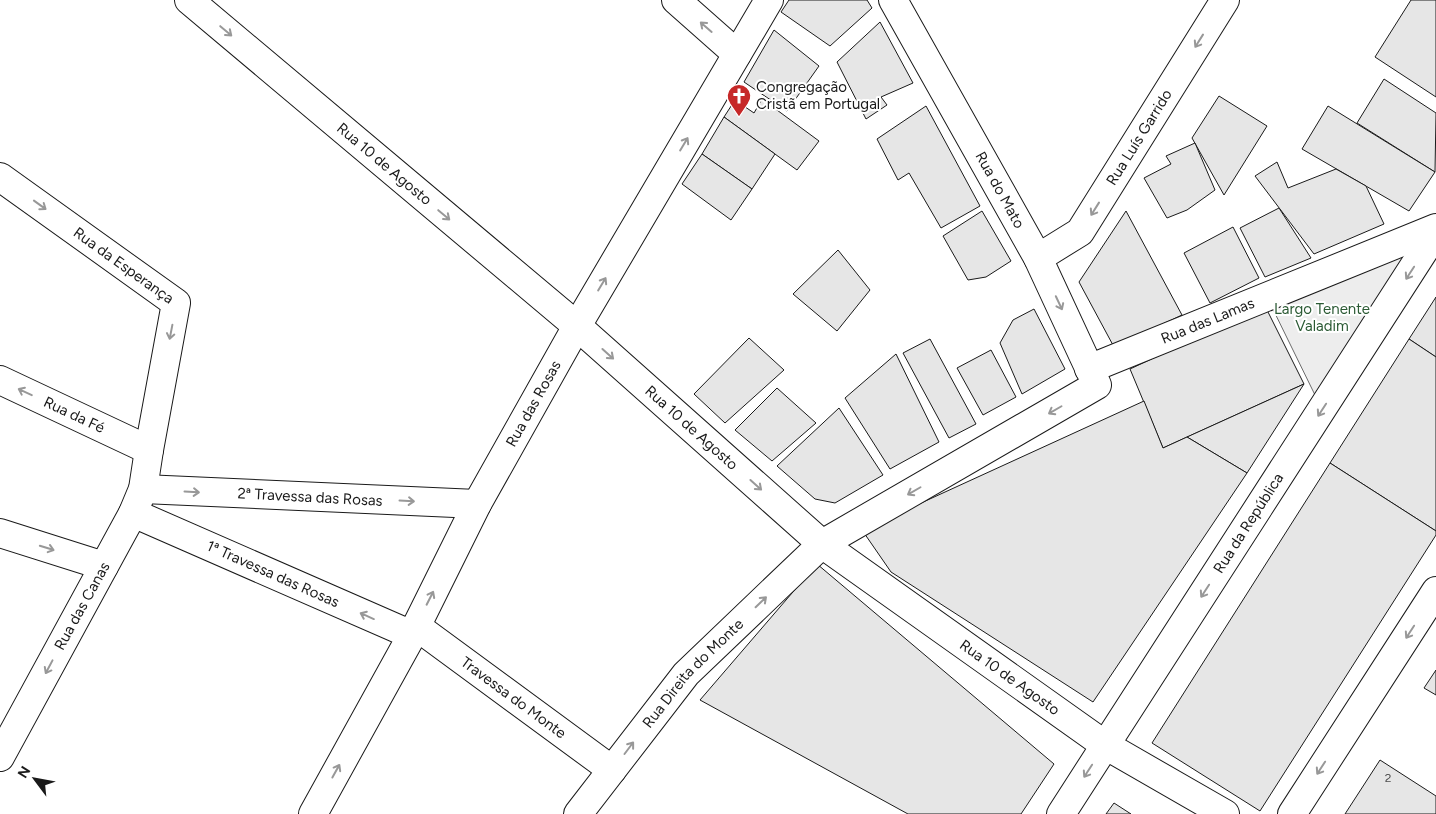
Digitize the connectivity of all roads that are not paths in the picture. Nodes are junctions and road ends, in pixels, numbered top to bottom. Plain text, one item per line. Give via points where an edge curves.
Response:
1 (189, 0) edge
2 (676, 0) edge
3 (769, 0) edge
4 (893, 0) edge
5 (1225, 0) edge
6 (738, 54) junction
7 (0, 177) edge
8 (1436, 228) edge
9 (1436, 232) edge
10 (1038, 258) junction
11 (577, 326) junction
12 (1093, 377) junction
13 (0, 380) edge
14 (149, 450) junction
15 (138, 501) junction
16 (477, 504) junction
17 (0, 533) edge
18 (822, 544) junction
19 (104, 566) junction
20 (1436, 591) edge
21 (414, 631) junction
22 (1106, 745) junction
23 (0, 757) edge
24 (612, 770) junction
25 (313, 814) edge
26 (578, 814) edge
27 (1061, 814) edge
28 (1225, 814) edge
29 (1292, 814) edge

1 -> 11 street, Rua 10 de Agosto
6 -> 2 street
3 - 6 street, Rua das Rosas
4 - 10 street, Rua do Mato
5 -> 10 street, Rua Luís Garrido via 1080,232
11 -> 6 street, Rua das Rosas
7 -> 14 street, Rua da Esperança via 176,303
8 - 12 street, Rua das Lamas
9 -> 22 street, Rua da República
10 -> 12 street, Rua do Mato
11 - 16 street, Rua das Rosas
11 -> 18 street, Rua 10 de Agosto
12 -> 18 street, Rua das Lamas
14 -> 13 street, Rua da Fé
14 - 15 street, Rua das Canas
15 -> 16 street, 2ª Travessa das Rosas
15 - 19 street, Rua das Canas
21 -> 15 street, 1ª Travessa das Rosas
21 -> 16 street, Rua das Rosas
17 -> 19 street
18 - 22 street, Rua 10 de Agosto
24 -> 18 street, Rua Direita do Monte via 686,674
19 -> 23 street, Rua das Canas
20 -> 29 street
21 - 24 street, Travessa do Monte
25 -> 21 street, Rua das Rosas
22 -> 27 street, Rua da República
22 - 28 street, Rua 10 de Agosto
24 - 26 street, Rua Direita do Monte

